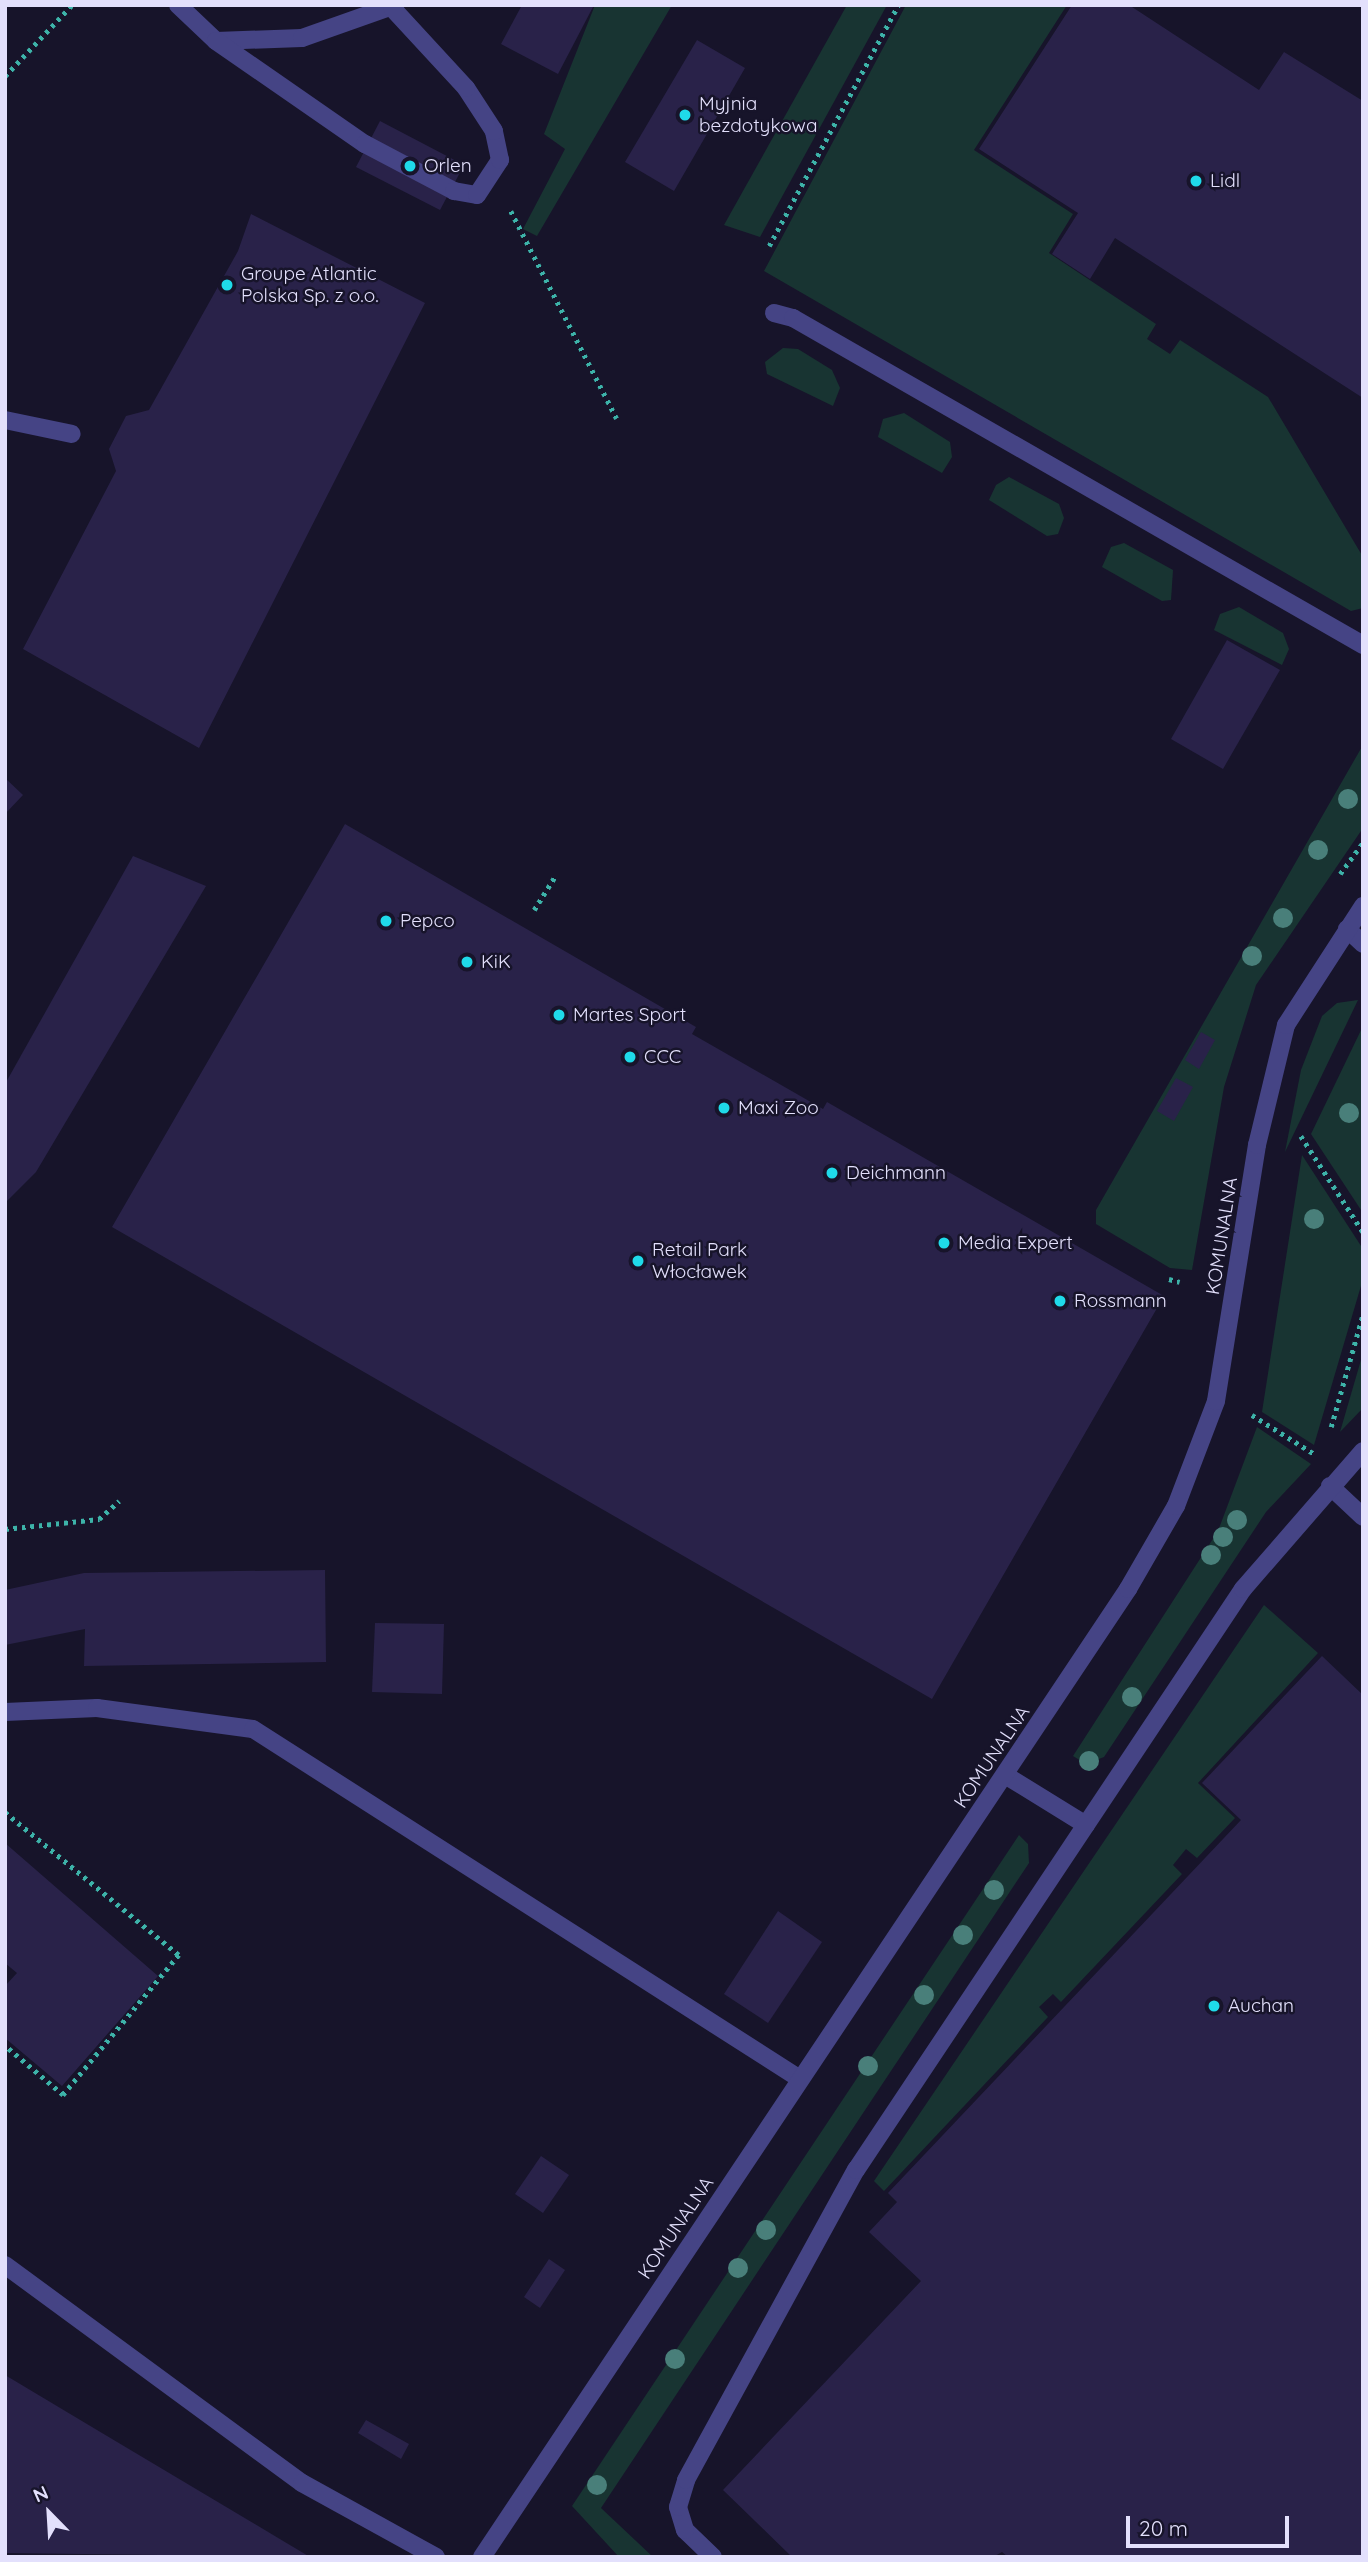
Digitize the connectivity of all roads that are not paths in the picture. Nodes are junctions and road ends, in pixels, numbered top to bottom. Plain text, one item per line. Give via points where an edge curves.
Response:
1 (178, 5) edge
2 (394, 7) edge
3 (216, 41) junction
4 (774, 313) dead end
5 (5, 420) edge
6 (72, 435) dead end
7 (1363, 645) edge
8 (1363, 906) edge
9 (1347, 929) junction
10 (1363, 944) edge
11 (1363, 1451) edge
12 (1330, 1486) junction
13 (1363, 1517) edge
14 (5, 1712) edge
15 (1005, 1775) junction
16 (1086, 1825) junction
17 (800, 2079) junction
18 (5, 2264) edge
19 (436, 2557) edge
20 (482, 2557) edge
21 (713, 2557) edge

1 - 3 street
2 - 3 street via 302,37
2 - 3 street via 466,88 494,131 500,160 477,195 454,191 365,144
4 - 7 street via 793,318
5 - 6 street
8 - 9 street, KOMUNALNA
9 - 10 street
9 - 15 street, KOMUNALNA via 1295,1004 1279,1048 1220,1381 1194,1466 1128,1590
11 - 12 street
12 - 13 street
12 - 16 street via 1243,1589
14 - 17 street via 97,1709 253,1729
15 - 16 street
15 - 17 street, KOMUNALNA
16 - 21 street via 856,2170 686,2480 678,2507 685,2530
17 - 20 street, KOMUNALNA
18 - 19 street via 302,2483

